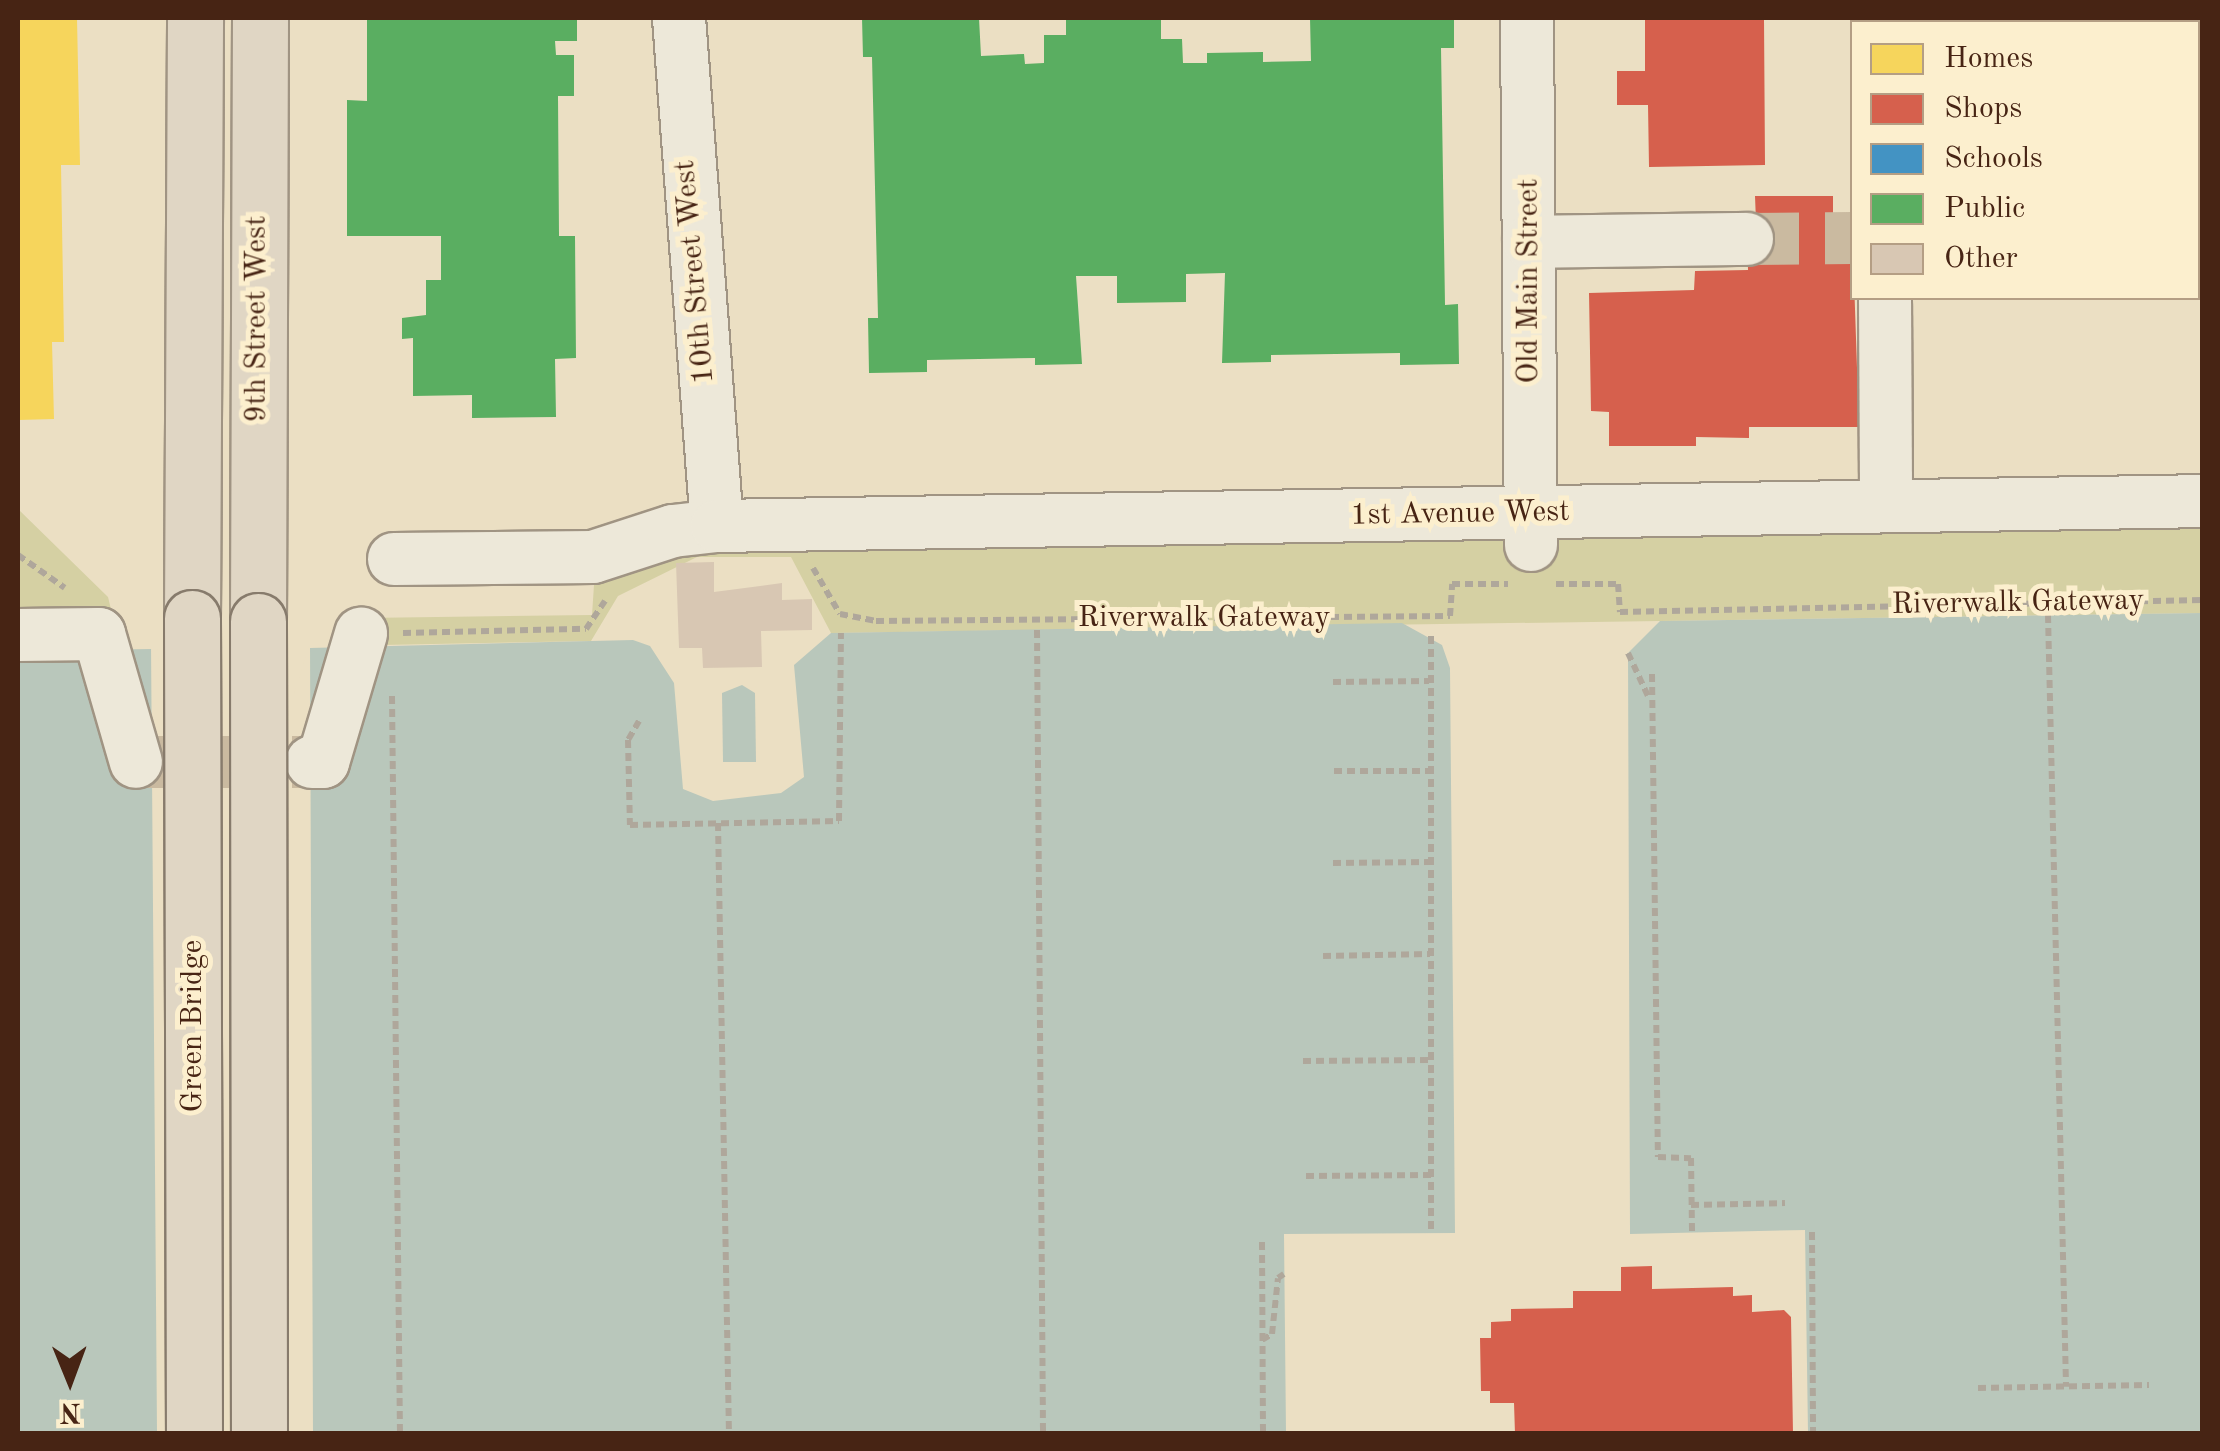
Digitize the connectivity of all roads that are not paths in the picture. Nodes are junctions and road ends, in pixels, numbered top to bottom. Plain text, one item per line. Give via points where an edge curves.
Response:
1 (194, 18) edge
2 (260, 18) edge
3 (679, 18) edge
4 (1527, 18) edge
5 (1748, 239) tunnel mouth
6 (1529, 242) junction
7 (1885, 300) edge
8 (2202, 501) edge
9 (1886, 506) junction
10 (717, 526) junction
11 (1534, 557) junction
12 (394, 559) dead end
13 (361, 634) road end
14 (18, 635) edge
15 (136, 762) dead end
16 (312, 762) dead end
17 (194, 1434) edge
18 (260, 1434) edge

1 - 17 main road, Green Bridge, bridge
2 - 18 main road, 9th Street West, bridge
3 - 10 street, 10th Street West
4 - 6 street, Old Main Street
5 - 6 street
6 - 11 street, Old Main Street
7 - 9 street
8 - 9 street, 1st Avenue West
9 - 11 street, 1st Avenue West
10 - 11 street, 1st Avenue West
10 - 12 street, 1st Avenue West via 672,531 592,557
13 - 16 street via 322,762
14 - 15 street via 98,634

